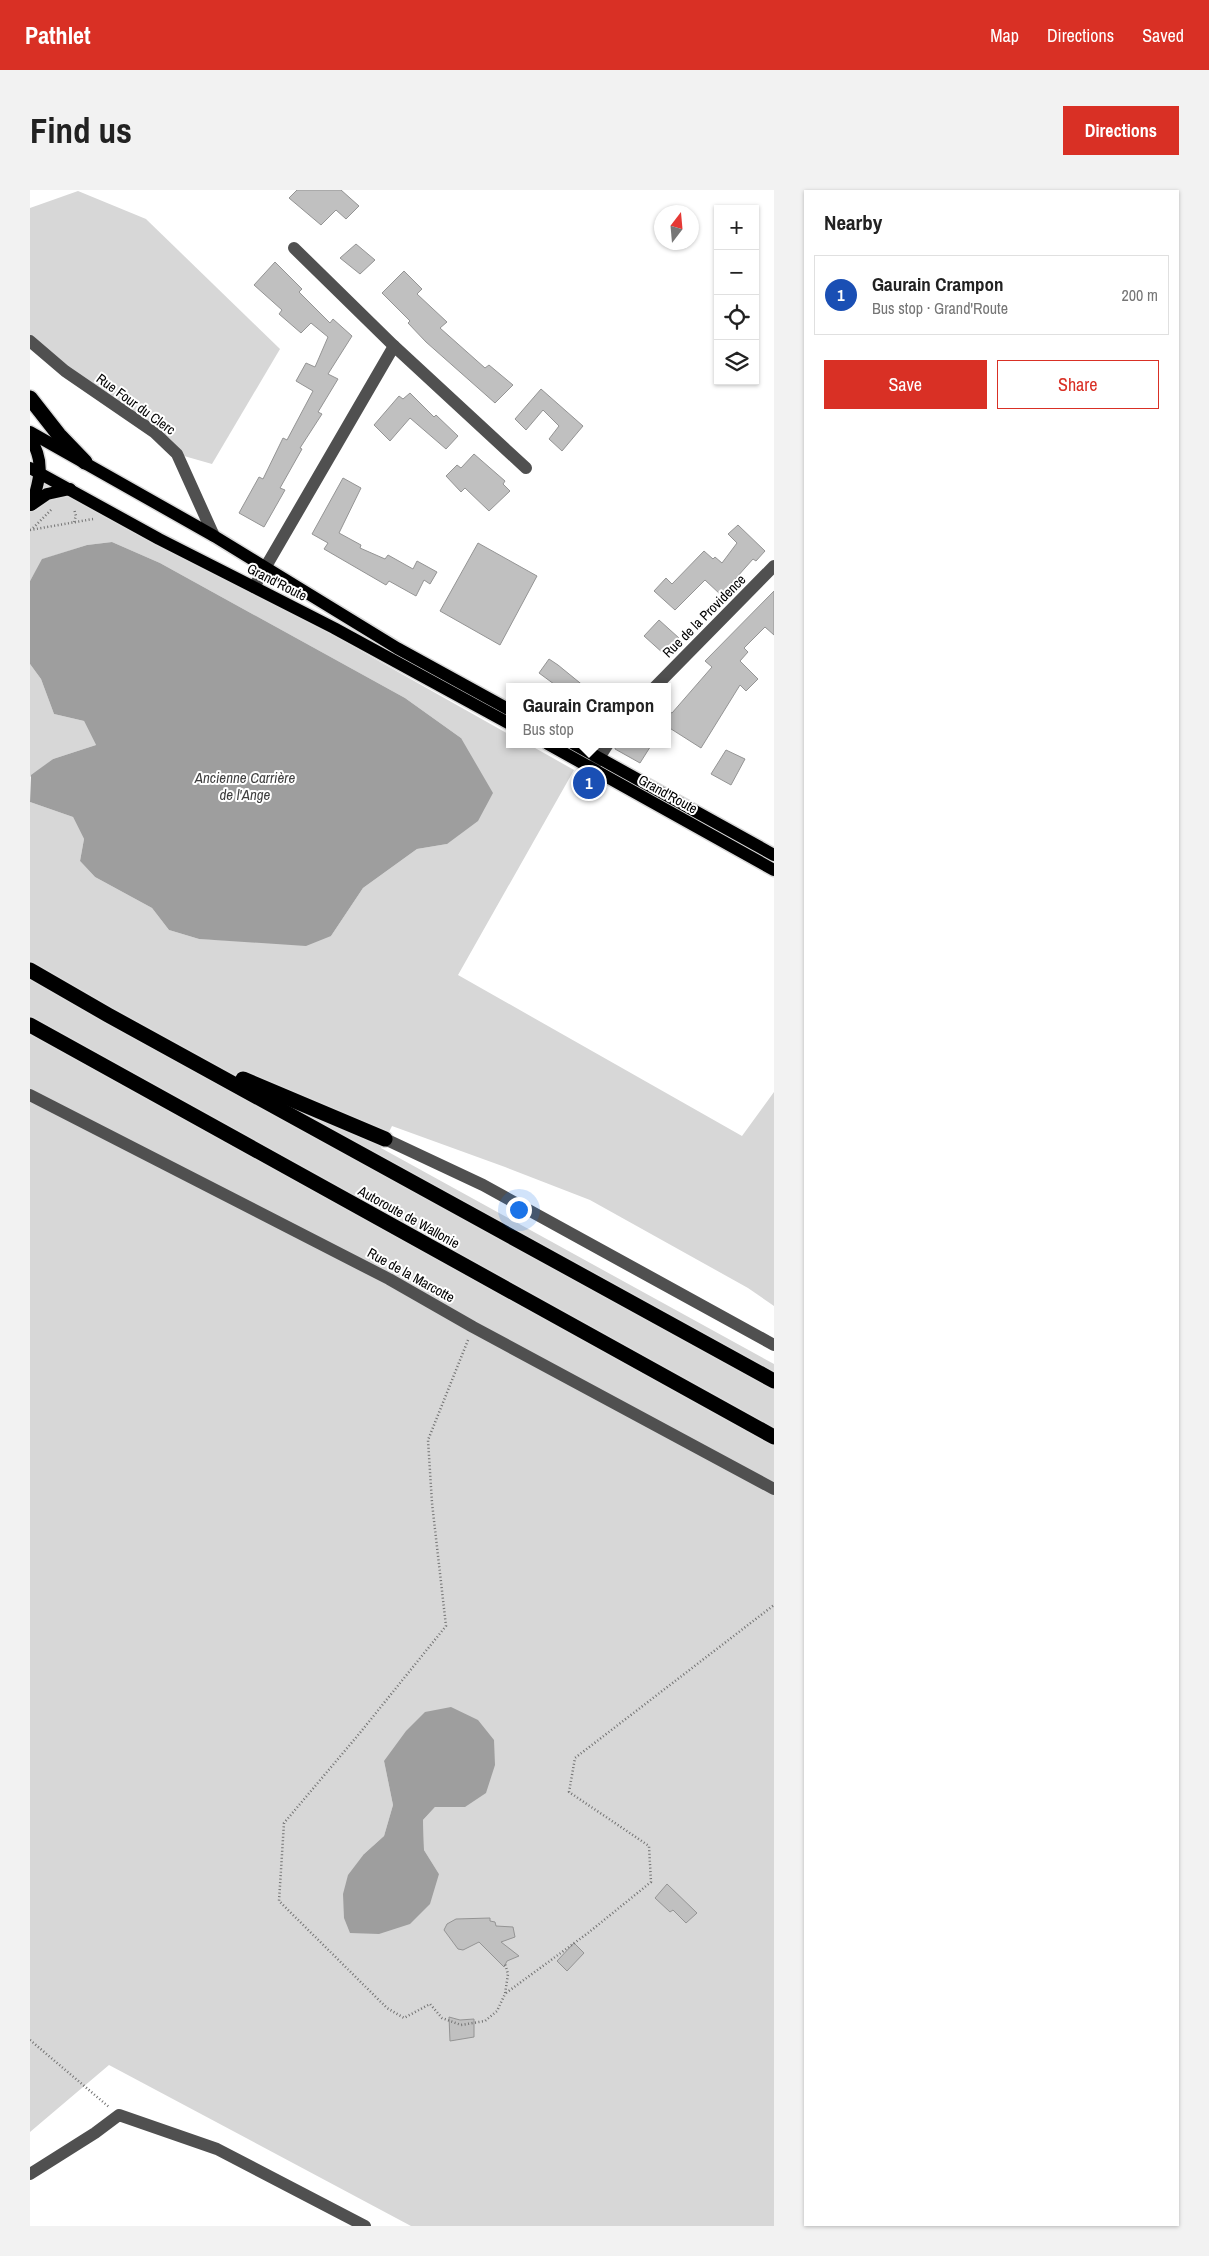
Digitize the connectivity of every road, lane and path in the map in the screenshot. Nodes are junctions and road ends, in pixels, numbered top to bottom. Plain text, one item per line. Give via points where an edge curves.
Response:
1 (294, 248) dead end
2 (30, 341) edge
3 (394, 346) junction
4 (30, 398) edge
5 (30, 432) edge
6 (30, 438) edge
7 (85, 462) junction
8 (526, 468) dead end
9 (35, 471) edge
10 (70, 489) junction
11 (31, 505) edge
12 (68, 505) dead end
13 (54, 507) dead end
14 (122, 518) junction
15 (74, 522) junction
16 (31, 530) edge
17 (214, 536) junction
18 (774, 566) edge
19 (266, 568) junction
20 (254, 587) junction
21 (659, 683) edge
22 (506, 708) edge
23 (506, 722) edge
24 (558, 748) edge
25 (579, 748) edge
26 (605, 748) edge
27 (596, 763) junction
28 (774, 855) edge
29 (774, 870) edge
30 (30, 970) edge
31 (30, 1025) edge
32 (199, 1063) junction
33 (30, 1095) edge
34 (385, 1139) joint
35 (473, 1326) junction
36 (774, 1345) edge
37 (774, 1382) edge
38 (774, 1436) edge
39 (774, 1489) edge
40 (774, 1605) edge
41 (505, 1964) dead end
42 (505, 1994) junction
43 (30, 2040) edge
44 (118, 2115) junction
45 (30, 2174) edge
46 (365, 2226) edge

1 - 3 street
2 - 17 street, Rue Four du Clerc via 65,372 154,432 177,454
3 - 8 street
3 - 19 street, Grand'Route
4 - 7 highway
5 - 7 main road, Grand'Route
6 - 9 main road via 36,448
7 - 17 main road, Grand'Route
9 - 10 main road, Grand'Route
9 - 11 main road
10 - 11 main road via 47,494
10 - 14 main road, Grand'Route
12 - 15 path via 76,510
13 - 16 path
14 - 15 path
14 - 20 main road, Grand'Route
15 - 16 path
17 - 19 main road, Grand'Route
18 - 21 street, Rue de la Providence
19 - 20 street
19 - 22 main road, Grand'Route via 396,648
20 - 23 main road, Grand'Route
24 - 27 main road, Grand'Route
25 - 27 main road, Grand'Route
26 - 27 street
27 - 28 main road, Grand'Route
27 - 29 main road, Grand'Route
30 - 32 highway
31 - 38 highway, Autoroute de Wallonie
32 - 34 highway via 268,1088
32 - 37 highway
33 - 35 street, Rue de la Marcotte via 389,1279
34 - 36 street via 483,1185
35 - 39 street, Rue de la Marcotte
35 - 42 path via 428,1440 446,1626 284,1823 279,1901 386,2008 404,2018 430,2004 442,2018 461,2025 485,2021 497,2011
40 - 42 path via 575,1758 569,1792 649,1846 651,1882
41 - 42 path via 508,1974
43 - 44 path
44 - 45 street via 95,2134
44 - 46 street via 218,2149

